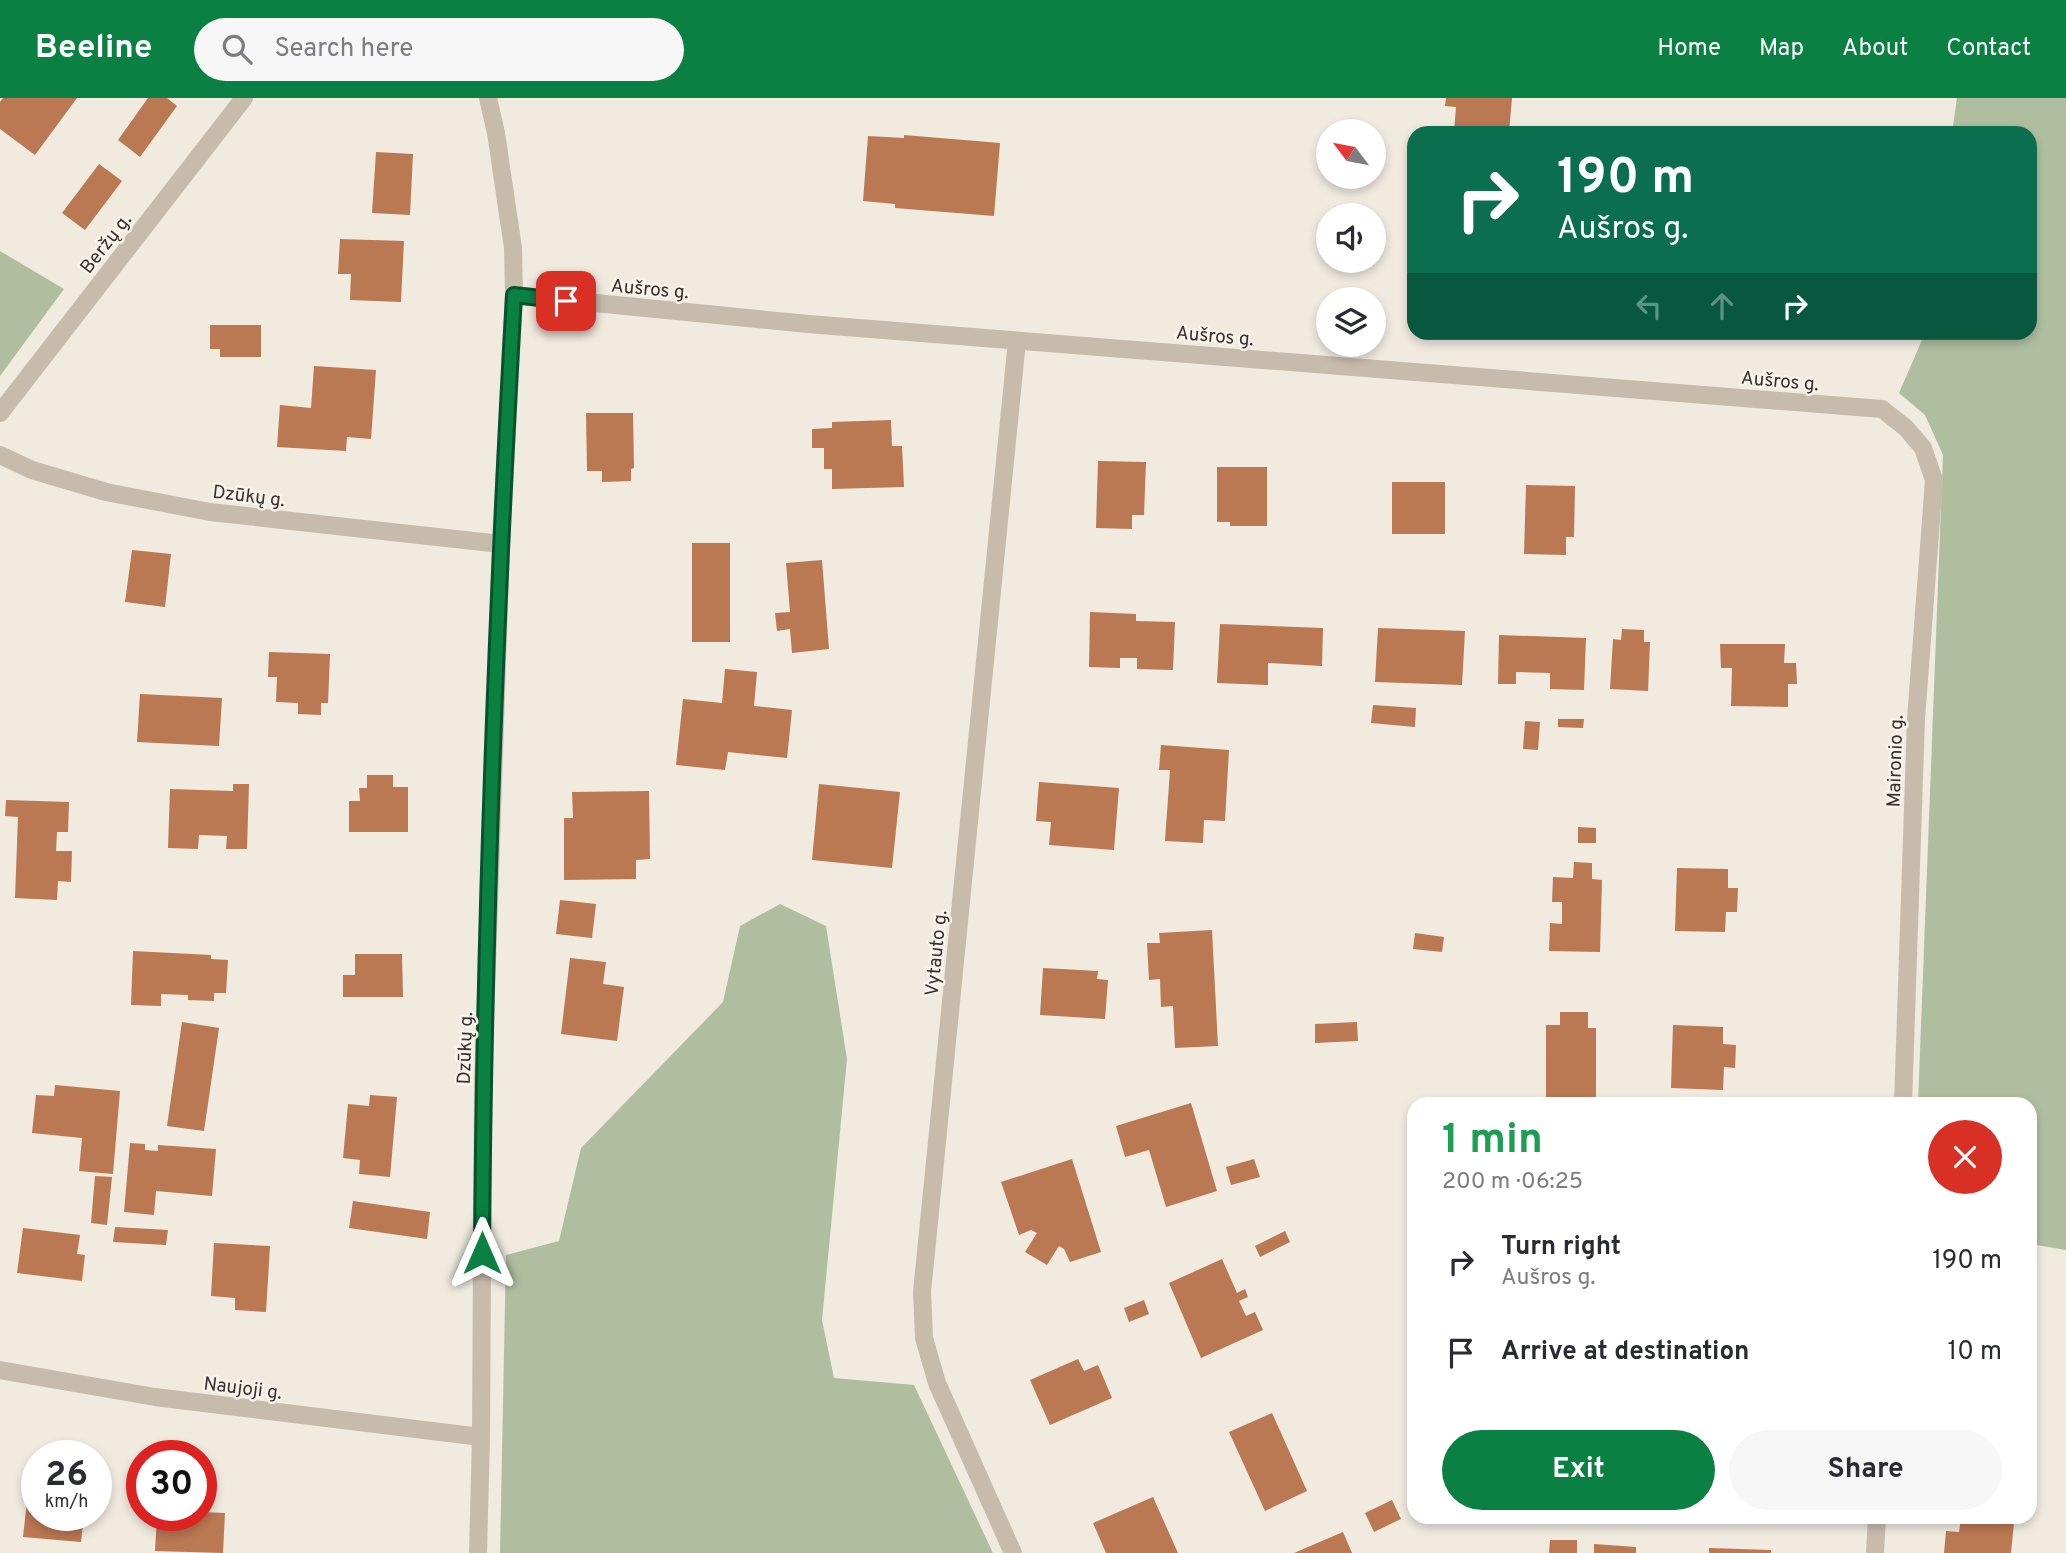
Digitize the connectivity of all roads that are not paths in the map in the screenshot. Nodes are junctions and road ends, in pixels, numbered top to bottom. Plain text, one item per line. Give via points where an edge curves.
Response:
1 (244, 98) edge
2 (488, 98) edge
3 (514, 295) junction
4 (1017, 341) junction
5 (0, 413) edge
6 (1906, 428) joint
7 (0, 455) edge
8 (501, 544) junction
9 (1903, 1097) edge
10 (0, 1370) edge
11 (481, 1437) junction
12 (1876, 1524) edge
13 (478, 1553) edge
14 (1013, 1553) edge
15 (1874, 1553) edge

1 - 5 street, Beržų g.
2 - 3 street, Dzūkų g. via 513,248
3 - 4 street, Aušros g.
3 - 8 street, Dzūkų g.
4 - 6 street, Aušros g. via 1882,409
4 - 14 street, Vytauto g. via 922,1292 924,1338 937,1383
6 - 9 street, Maironio g. via 1923,448 1934,480 1916,719
7 - 8 street, Dzūkų g. via 32,470 106,492 210,512
8 - 11 street, Dzūkų g. via 483,1083
10 - 11 street, Naujoji g. via 155,1397
11 - 13 street, Dzūkų g.
12 - 15 street

